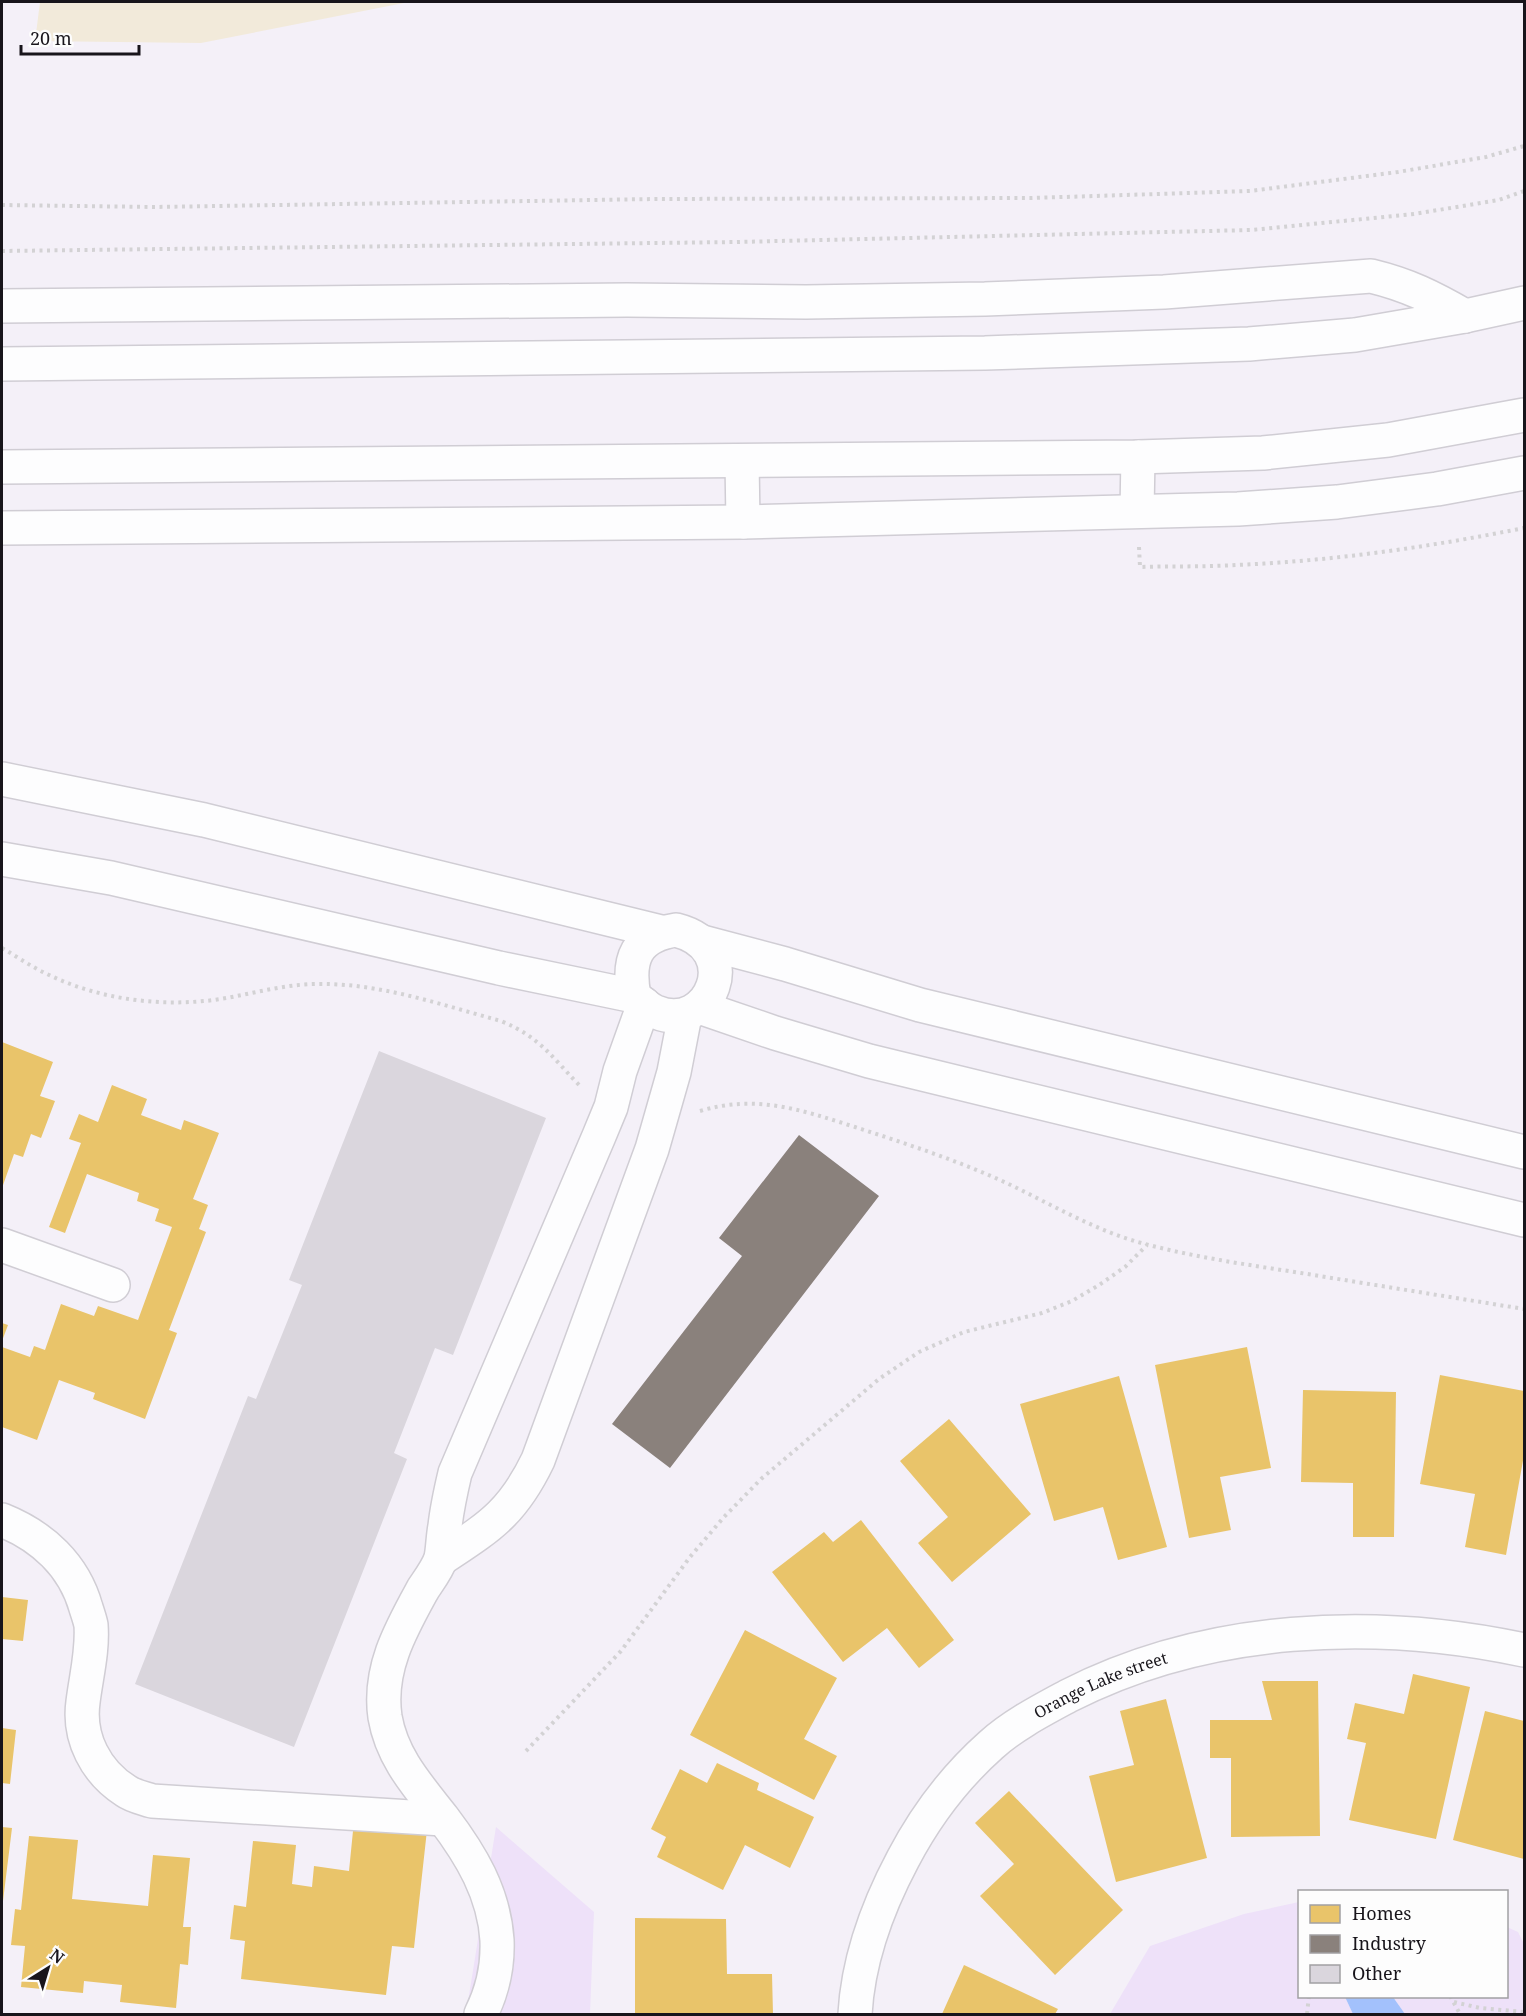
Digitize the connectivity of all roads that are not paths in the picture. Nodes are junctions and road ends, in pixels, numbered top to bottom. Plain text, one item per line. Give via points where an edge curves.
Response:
1 (1524, 303) edge
2 (2, 306) edge
3 (1465, 316) junction
4 (2, 364) edge
5 (1524, 415) edge
6 (1138, 457) junction
7 (742, 461) junction
8 (2, 466) edge
9 (1524, 473) edge
10 (1137, 511) junction
11 (743, 522) junction
12 (2, 528) edge
13 (2, 779) edge
14 (2, 859) edge
15 (661, 932) junction
16 (702, 942) junction
17 (639, 1000) junction
18 (692, 1011) junction
19 (1524, 1152) edge
20 (1524, 1220) edge
21 (2, 1245) edge
22 (113, 1285) dead end
23 (2, 1520) edge
24 (441, 1559) junction
25 (1524, 1650) edge
26 (443, 1819) junction
27 (481, 2014) edge
28 (855, 2014) edge

1 - 3 street
2 - 3 street via 985,299 1164,292 1371,276 1425,293
3 - 4 street via 1355,335 1201,346 938,353
5 - 6 street via 1388,440 1263,453
6 - 7 street
6 - 10 street
7 - 8 street
7 - 11 street
9 - 10 street via 1337,502
10 - 11 street
11 - 12 street
13 - 15 street via 204,820
14 - 17 street via 111,878
15 - 16 street via 676,930
15 - 17 street via 637,950 632,963 631,978
16 - 18 street via 716,969 715,983 709,997
16 - 19 street via 920,1005
17 - 18 street via 671,1016
17 - 24 street via 611,1107 455,1473
18 - 20 street via 869,1061
18 - 24 street via 652,1149 538,1460 511,1506 491,1525
21 - 22 street
23 - 26 street via 47,1545 68,1568 82,1594 91,1624 83,1731 91,1755 107,1776 127,1792 152,1801
24 - 26 street via 391,1652 384,1684 385,1716 393,1748 409,1776
25 - 28 street, Orange Lake street via 1414,1632 1285,1635 1222,1644 1159,1660 1098,1681 1042,1709 992,1744 950,1787 915,1836 888,1888 868,1945
26 - 27 street via 480,1873 496,1926 498,1953

